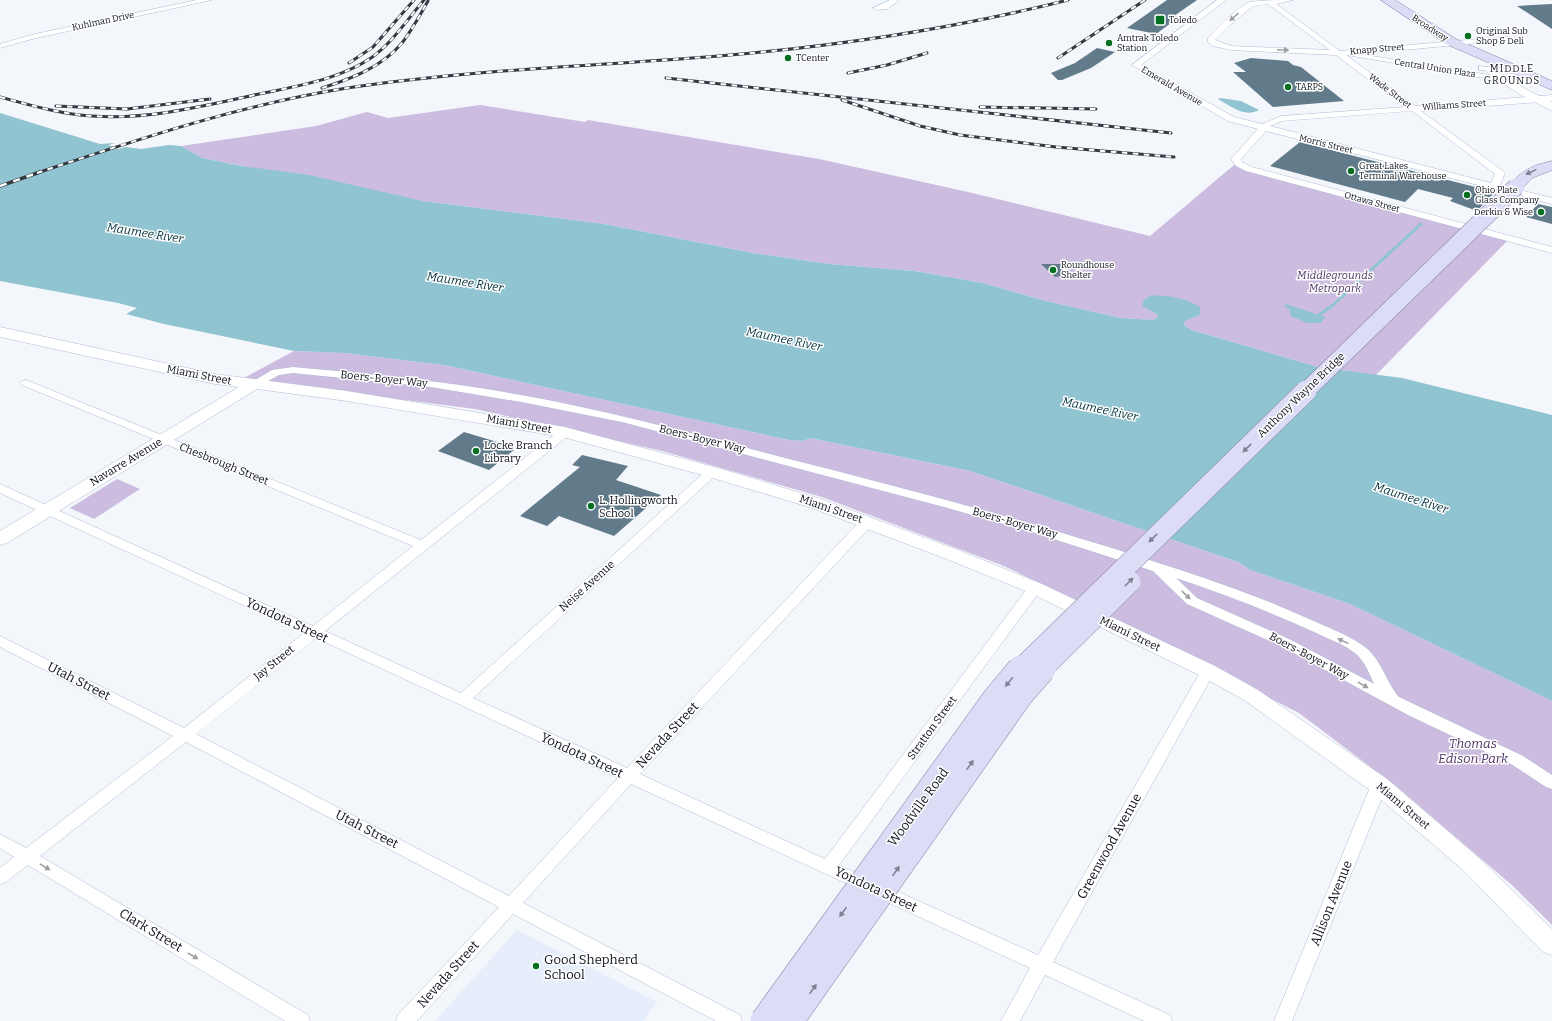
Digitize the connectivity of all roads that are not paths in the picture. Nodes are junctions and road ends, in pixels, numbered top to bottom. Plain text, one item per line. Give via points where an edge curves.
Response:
1 (208, 0) edge
2 (895, 0) edge
3 (1222, 0) edge
4 (1289, 0) edge
5 (1387, 0) edge
6 (1268, 1) edge
7 (877, 8) dead end
8 (1510, 38) dead end
9 (1452, 42) junction
10 (0, 46) edge
11 (1348, 51) junction
12 (1339, 53) junction
13 (1491, 70) junction
14 (1534, 85) edge
15 (1552, 107) edge
16 (1412, 108) junction
17 (1264, 128) junction
18 (1552, 165) edge
19 (1552, 178) edge
20 (1494, 187) junction
21 (1522, 188) junction
22 (1552, 201) edge
23 (1552, 250) edge
24 (0, 332) edge
25 (26, 383) dead end
26 (253, 385) junction
27 (565, 432) junction
28 (163, 440) junction
29 (712, 472) junction
30 (0, 488) edge
31 (47, 510) junction
32 (867, 522) junction
33 (0, 539) edge
34 (421, 545) junction
35 (1144, 562) junction
36 (1035, 588) junction
37 (1094, 607) junction
38 (313, 632) junction
39 (0, 641) edge
40 (1208, 671) junction
41 (462, 700) junction
42 (1394, 701) junction
43 (185, 735) junction
44 (629, 776) junction
45 (1552, 783) edge
46 (1379, 785) junction
47 (0, 840) edge
48 (27, 856) junction
49 (828, 868) junction
50 (0, 877) edge
51 (512, 904) junction
52 (1552, 945) edge
53 (1042, 965) junction
54 (301, 1021) edge
55 (405, 1021) edge
56 (733, 1021) edge
57 (764, 1021) edge
58 (790, 1021) edge
59 (1010, 1021) edge
60 (1163, 1021) edge
61 (1283, 1021) edge

1 - 10 street, Kuhlman Drive via 35,36
2 - 7 street
3 - 17 street, Emerald Avenue via 1136,65 1224,116
4 - 6 street
5 - 9 main road, Broadway
6 - 12 street, Wade Street
6 -> 12 street, Knapp Street via 1248,5 1227,22 1211,40 1222,46
8 - 9 street, Knapp Street
9 - 11 street, Knapp Street
9 - 13 main road, Broadway
9 - 14 main road, Broadway
11 - 12 street, Knapp Street
11 - 13 street, Central Union Plaza via 1453,67
12 - 14 street, Central Union Plaza
12 - 16 street, Wade Street
13 - 14 main road, Broadway
14 - 15 street, Broadway
14 - 16 street, Williams Street
16 - 17 street, Williams Street via 1281,119 1272,121
16 - 20 street, Wade Street via 1500,173
17 - 20 street, Morris Street
17 - 23 street, Ottawa Street via 1237,157 1239,164
18 -> 21 main road, Anthony Wayne Bridge via 1523,176
19 - 21 main road
20 - 22 street, Morris Street
21 - 37 main road, Anthony Wayne Bridge, bridge
24 - 26 street, Miami Street via 189,374
25 - 28 street, Chesbrough Street
26 - 27 street, Miami Street via 363,398
26 - 28 street, Navarre Avenue
26 - 35 street, Boers-Boyer Way via 276,372 294,370 431,384 546,403 678,432 949,504
27 - 29 street, Miami Street
27 - 34 street, Jay Street
28 - 31 street, Navarre Avenue
28 - 34 street, Chesbrough Street
29 - 32 street, Miami Street
29 - 41 street, Neise Avenue
30 - 31 street, Yondota Street
31 - 33 street, Navarre Avenue
31 - 38 street, Yondota Street
32 - 36 street, Miami Street
32 - 44 street, Nevada Street
34 - 38 street, Jay Street
35 -> 42 street, Boers-Boyer Way via 1166,575 1192,601 1286,643
42 -> 35 street, Boers-Boyer Way via 1386,692 1375,667 1360,650 1250,599
36 - 40 street, Miami Street
36 - 49 street, Stratton Street
37 -> 57 main road, Woodville Road, bridge via 1029,659 1005,687
58 -> 37 main road, Woodville Road, bridge via 1020,694
38 - 41 street, Yondota Street
38 - 43 street, Jay Street
39 - 43 street, Utah Street
40 - 46 street, Miami Street via 1284,717
40 - 53 street, Greenwood Avenue
41 - 44 street, Yondota Street
42 - 45 street, Boers-Boyer Way via 1498,750
43 - 48 street, Jay Street
43 - 51 street, Utah Street
44 - 49 street, Yondota Street
44 - 51 street, Nevada Street
46 - 52 street, Miami Street via 1471,864
46 - 61 street, Allison Avenue
47 - 48 street, Clark Street
48 - 50 street, Jay Street
48 -> 54 street, Clark Street
49 - 53 street, Yondota Street
51 - 55 street, Nevada Street
51 - 56 street, Utah Street
53 - 59 street, Greenwood Avenue
53 - 60 street, Yondota Street

